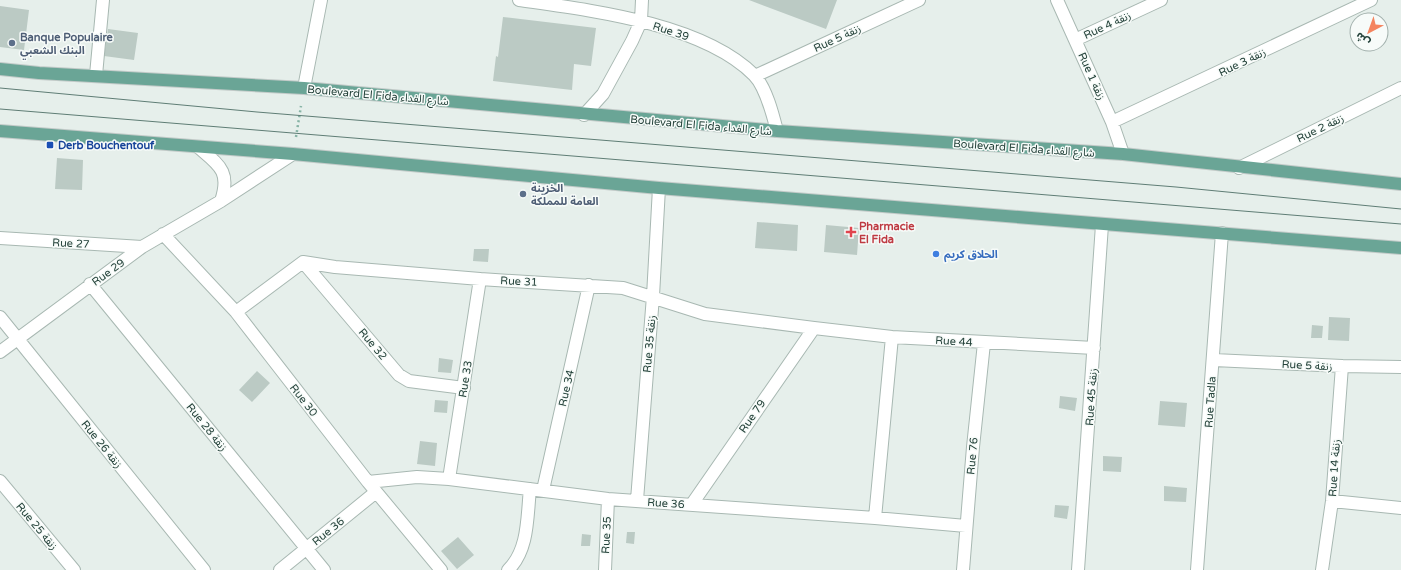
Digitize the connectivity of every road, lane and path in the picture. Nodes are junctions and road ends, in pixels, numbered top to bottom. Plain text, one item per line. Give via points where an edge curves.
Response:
1 (102, 0) edge
2 (321, 0) edge
3 (519, 0) edge
4 (642, 0) edge
5 (919, 0) edge
6 (1057, 0) edge
7 (1161, 0) edge
8 (1371, 0) edge
9 (641, 21) junction
10 (1076, 40) junction
11 (0, 69) edge
12 (96, 75) junction
13 (755, 76) junction
14 (304, 88) junction
15 (1401, 88) edge
16 (584, 115) junction
17 (1112, 122) junction
18 (0, 131) edge
19 (777, 131) junction
20 (198, 147) junction
21 (293, 154) junction
22 (1123, 154) junction
23 (1239, 168) junction
24 (1401, 184) edge
25 (659, 188) junction
26 (221, 201) junction
27 (1102, 225) junction
28 (1222, 233) junction
29 (163, 234) junction
30 (0, 238) edge
31 (142, 247) junction
32 (1401, 248) edge
33 (303, 262) junction
34 (480, 279) junction
35 (90, 284) junction
36 (589, 285) junction
37 (653, 296) junction
38 (236, 312) junction
39 (0, 318) edge
40 (814, 328) junction
41 (892, 337) junction
42 (18, 340) junction
43 (984, 343) junction
44 (1094, 348) junction
45 (0, 352) edge
46 (1214, 360) junction
47 (1342, 366) junction
48 (1401, 367) edge
49 (464, 388) junction
50 (449, 479) junction
51 (0, 481) edge
52 (368, 482) junction
53 (530, 489) junction
54 (543, 490) junction
55 (376, 492) junction
56 (608, 499) junction
57 (636, 500) junction
58 (1332, 501) junction
59 (692, 504) junction
60 (1401, 508) edge
61 (875, 518) junction
62 (966, 526) junction
63 (306, 549) junction
64 (74, 570) edge
65 (204, 570) edge
66 (280, 570) edge
67 (324, 570) edge
68 (441, 570) edge
69 (508, 570) edge
70 (605, 570) edge
71 (963, 570) edge
72 (1078, 570) edge
73 (1197, 570) edge
74 (1322, 570) edge

1 - 12 street
2 - 14 street
3 - 9 street, Rue 39
4 - 9 street
5 - 13 street, Rue 5 زنقة
6 - 10 street, Rue 1 زنقة
7 - 10 street, Rue 4 زنقة
8 - 17 street, Rue 3 زنقة
9 - 13 street, Rue 39 via 688,35 735,61
9 - 16 street via 603,94
10 - 17 street, Rue 1 زنقة
11 - 12 main road, Boulevard El Fida شارع الفداء
12 - 14 main road, Boulevard El Fida شارع الفداء
13 - 19 street, Rue 39 via 771,109
14 - 16 main road, Boulevard El Fida شارع الفداء
14 - 21 path
15 - 23 street, Rue 2 زنقة
16 - 19 main road, Boulevard El Fida شارع الفداء
17 - 22 street, Rue 1 زنقة
18 - 20 main road
19 - 22 main road, Boulevard El Fida شارع الفداء
20 - 21 main road
20 - 26 street via 219,166 224,175 226,186
21 - 25 main road
21 - 26 street, Rue 29
22 - 23 main road, Boulevard El Fida شارع الفداء
23 - 24 main road, Boulevard El Fida شارع الفداء
25 - 27 main road
25 - 37 street, Rue 35 زنقة
26 - 29 street, Rue 29
27 - 28 main road
27 - 44 street, Rue 45 زنقة
28 - 32 main road
28 - 46 street, Rue Tadla
29 - 31 street, Rue 29
29 - 38 street, Rue 30
30 - 31 street, Rue 27
31 - 35 street, Rue 29
33 - 34 street, Rue 31
33 - 38 street
33 - 49 street, Rue 32 via 399,375 409,381
34 - 36 street, Rue 31
34 - 49 street, Rue 33
35 - 42 street, Rue 29
35 - 63 street, Rue 28 زنقة
36 - 37 street, Rue 31 via 623,288
36 - 54 street, Rue 34
37 - 40 street, Rue 31 via 705,314
37 - 57 street, Rue 35 زنقة
38 - 52 street, Rue 30
39 - 42 street, Rue 26 زنقة
40 - 41 street, Rue 44
40 - 59 street, Rue 79
41 - 43 street, Rue 44
41 - 61 street
42 - 45 street, Rue 29
42 - 65 street, Rue 26 زنقة
43 - 44 street, Rue 44
43 - 62 street, Rue 76
44 - 72 street, Rue 45 زنقة
46 - 47 street, Rue 5 زنقة
46 - 73 street, Rue Tadla
47 - 48 street, Rue 5 زنقة
47 - 58 street, Rue 14 زنقة
49 - 50 street, Rue 33
50 - 52 street, Rue 36 via 418,478
50 - 53 street, Rue 36
51 - 64 street, Rue 25 زنقة
52 - 55 street, Rue 30
53 - 54 street, Rue 36
53 - 69 street via 523,547 518,559
54 - 56 street, Rue 36
55 - 63 street, Rue 36
55 - 68 street, Rue 30
56 - 57 street, Rue 36
56 - 70 street, Rue 35
57 - 59 street, Rue 36
58 - 60 street
58 - 74 street, Rue 14 زنقة
59 - 61 street, Rue 36
61 - 62 street, Rue 36
62 - 71 street, Rue 76
63 - 66 street, Rue 36
63 - 67 street, Rue 28 زنقة

